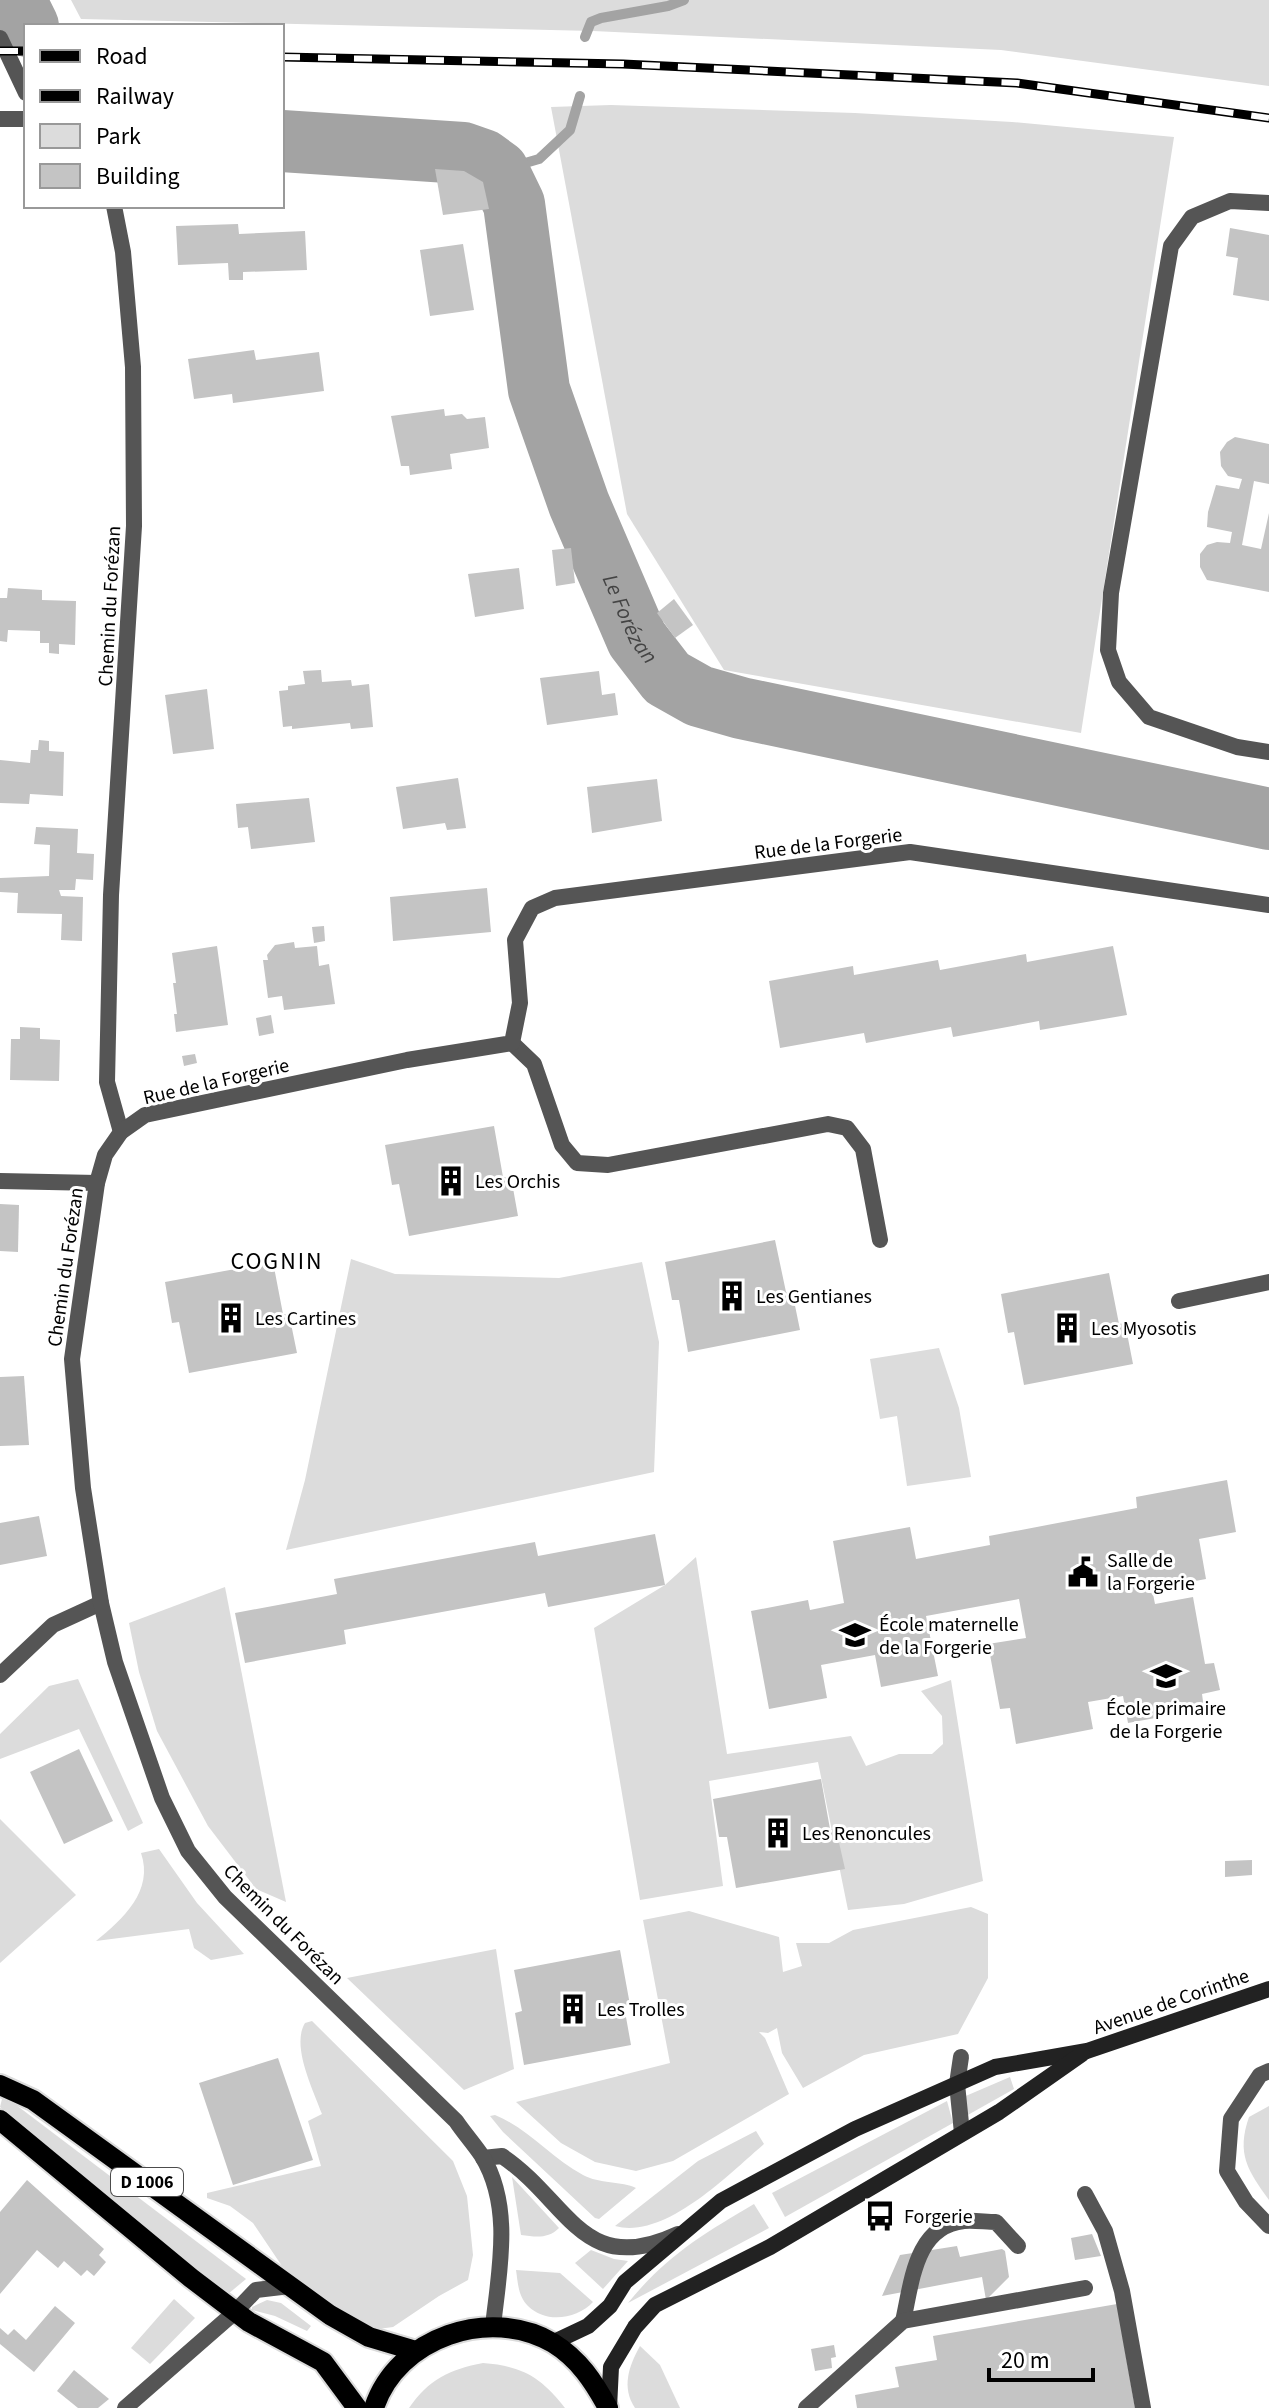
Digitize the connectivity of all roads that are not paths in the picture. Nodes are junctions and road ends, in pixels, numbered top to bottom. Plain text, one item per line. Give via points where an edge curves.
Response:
1 (0, 38) edge
2 (24, 89) edge
3 (0, 119) edge
4 (24, 119) edge
5 (1269, 203) edge
6 (114, 208) edge
7 (1269, 752) edge
8 (1269, 905) edge
9 (512, 1043) junction
10 (121, 1132) junction
11 (0, 1181) edge
12 (97, 1183) junction
13 (880, 1240) dead end
14 (1269, 1282) edge
15 (1179, 1301) dead end
16 (101, 1603) junction
17 (0, 1675) edge
18 (1269, 1989) edge
19 (1087, 2051) junction
20 (961, 2057) dead end
21 (1269, 2071) edge
22 (957, 2084) junction
23 (0, 2085) edge
24 (0, 2120) edge
25 (962, 2133) junction
26 (483, 2158) junction
27 (1085, 2194) dead end
28 (1269, 2226) edge
29 (690, 2228) junction
30 (1018, 2246) dead end
31 (290, 2286) junction
32 (1085, 2288) dead end
33 (235, 2312) junction
34 (903, 2321) junction
35 (493, 2326) junction
36 (552, 2343) junction
37 (416, 2351) junction
38 (125, 2408) edge
39 (357, 2408) edge
40 (374, 2408) edge
41 (608, 2408) edge
42 (806, 2408) edge
43 (1143, 2408) edge

1 - 2 street
3 - 4 street
5 - 7 street via 1230,201 1192,217 1171,246 1111,593 1108,650 1119,682 1149,717 1237,747
6 - 10 street, Chemin du Forézan via 133,367 134,526 111,895 107,1082
8 - 9 street, Rue de la Forgerie via 910,852 555,898 532,908 515,940 520,1003
9 - 10 street, Rue de la Forgerie via 145,1115
9 - 13 street via 534,1064 562,1145 577,1163 608,1165 828,1124 847,1128 863,1149
10 - 12 street, Chemin du Forézan via 105,1155
11 - 12 street
12 - 16 street, Chemin du Forézan via 72,1359 83,1488
14 - 15 street
16 - 17 street via 53,1625
16 - 26 street, Chemin du Forézan via 115,1662 162,1798 188,1851 225,1897 456,2121
18 - 19 main road, Avenue de Corinthe
19 - 22 main road via 995,2067
19 - 25 main road
20 - 22 street
21 - 28 street via 1260,2075 1231,2119 1227,2171
22 - 25 street
22 - 29 main road via 756,2181 721,2201
23 - 31 main road, D 1006 via 33,2100
24 - 33 main road, D 1006
25 - 41 main road via 770,2247 655,2305 611,2367
26 - 29 street via 502,2156 524,2171 581,2231 608,2245 652,2246
26 - 35 street, Chemin du Forézan via 497,2196 503,2242
27 - 43 street via 1105,2231 1122,2291
29 - 36 main road via 625,2282 588,2326
30 - 34 street via 996,2222 962,2221 937,2231 921,2248
31 - 33 street via 256,2290
31 - 37 main road, D 1006 via 350,2328
32 - 34 street
33 - 38 street
33 - 39 main road, D 1006 via 323,2362
34 - 42 street
35 - 36 main road
35 - 37 main road via 453,2333
36 - 41 main road via 595,2382
37 - 40 main road via 394,2372

